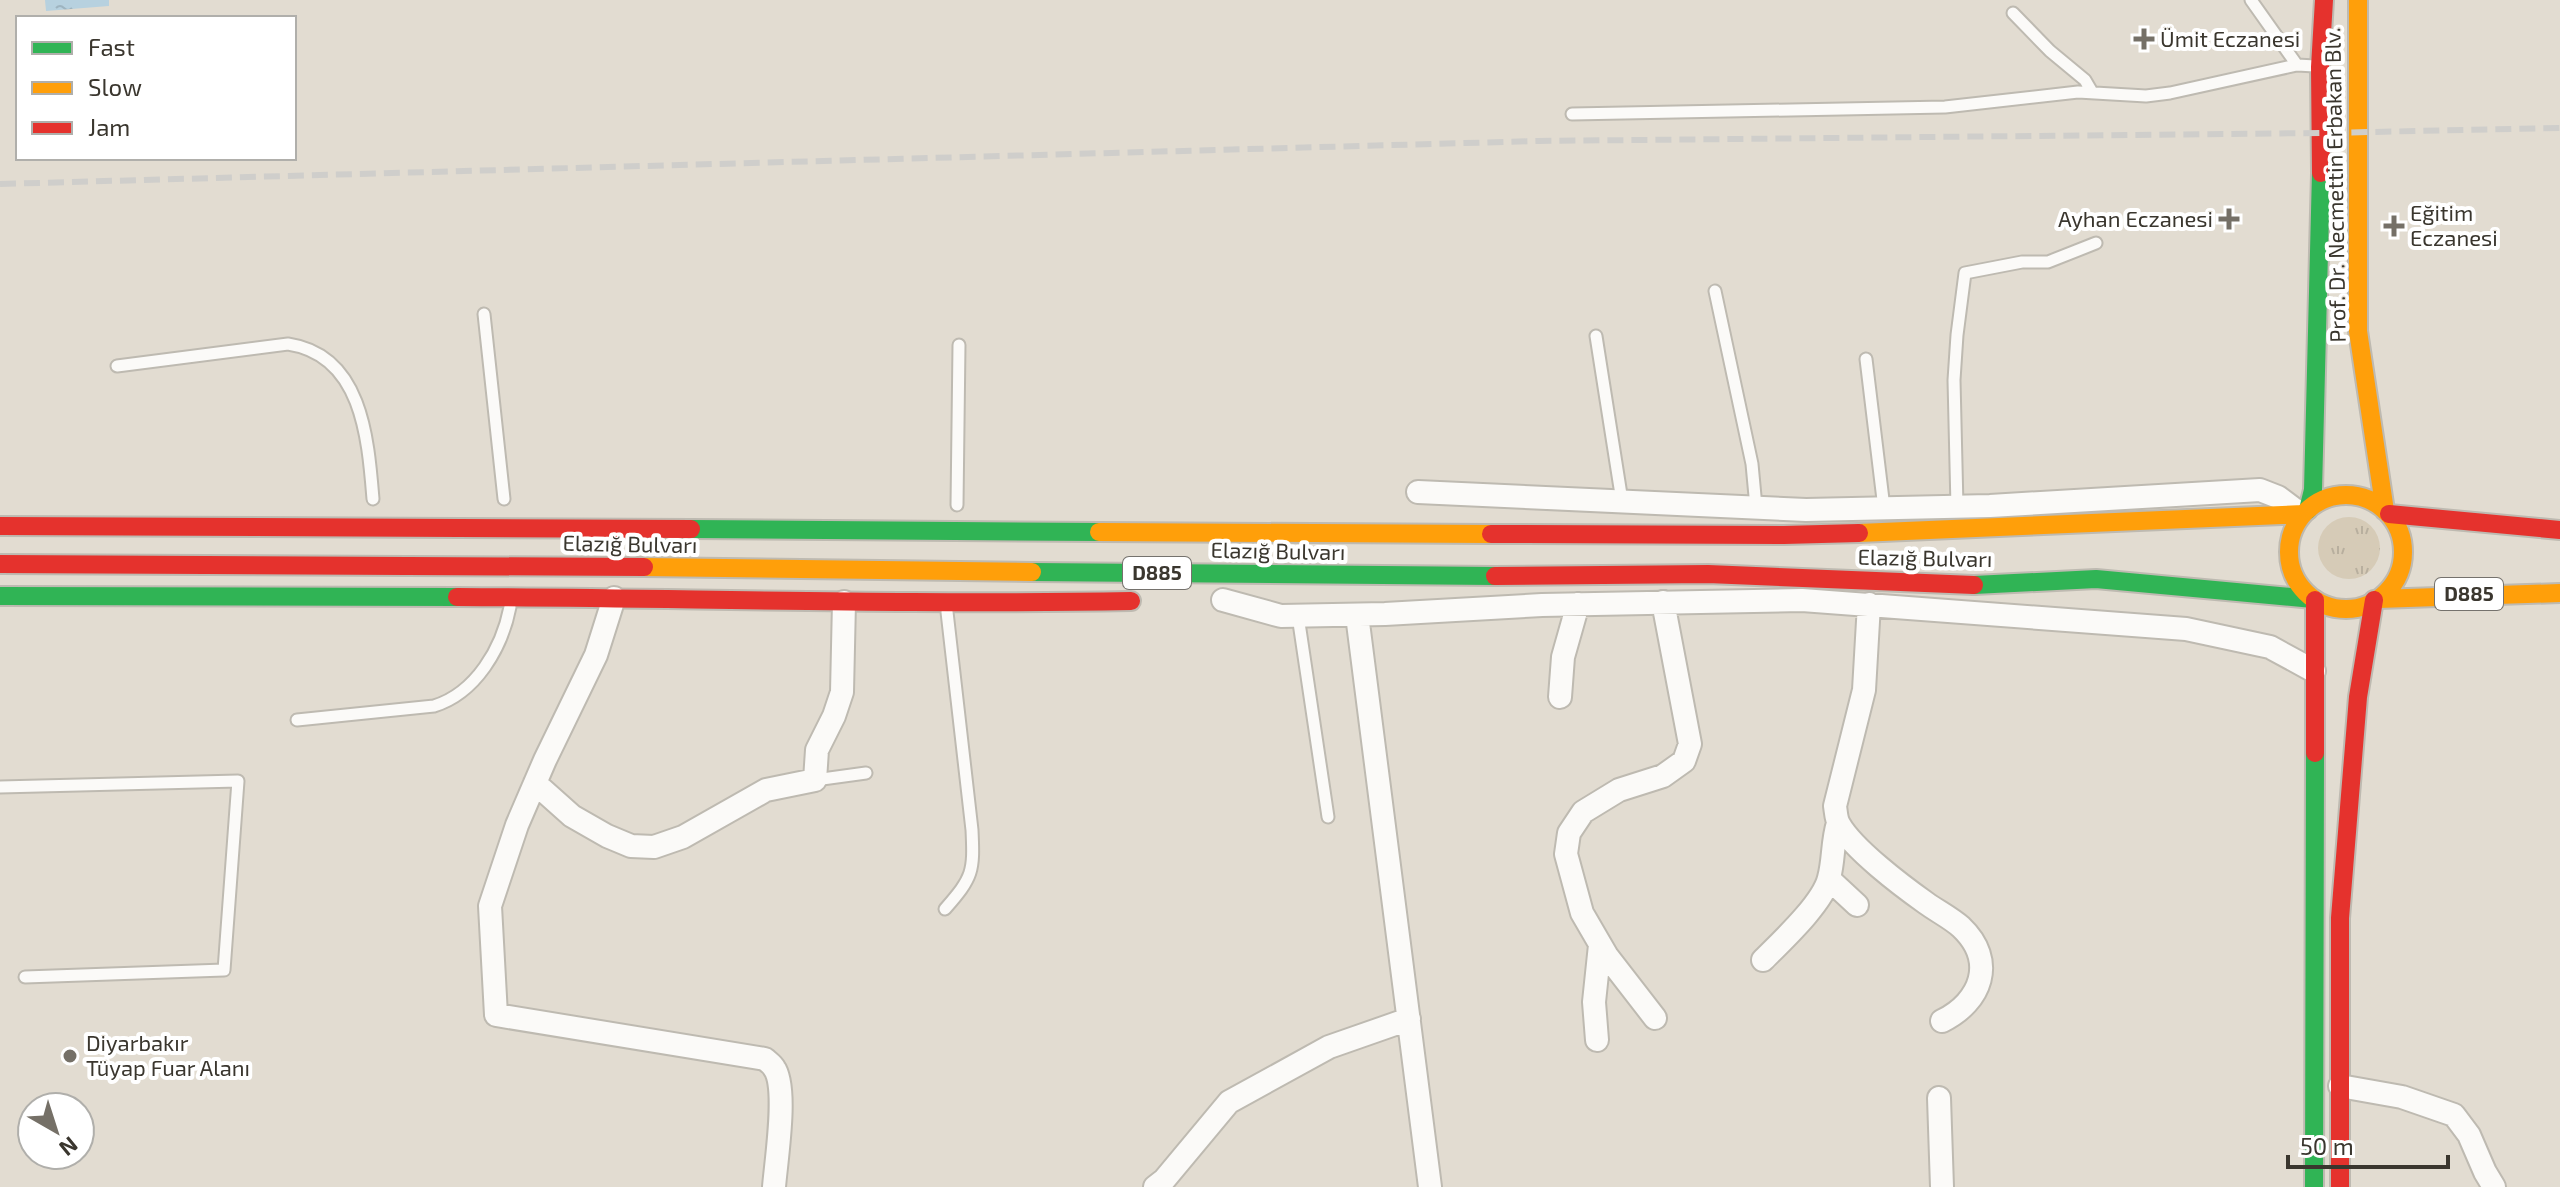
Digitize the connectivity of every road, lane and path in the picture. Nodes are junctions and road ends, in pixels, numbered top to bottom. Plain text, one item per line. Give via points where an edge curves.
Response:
1 (2251, 0) edge
2 (2324, 0) edge
3 (2358, 0) edge
4 (2013, 13) dead end
5 (2297, 65) junction
6 (2320, 67) junction
7 (2092, 92) junction
8 (1572, 114) dead end
9 (2096, 243) dead end
10 (1715, 291) dead end
11 (484, 314) dead end
12 (1596, 336) dead end
13 (959, 345) dead end
14 (1866, 359) dead end
15 (117, 366) dead end
16 (1418, 492) dead end
17 (373, 499) dead end
18 (503, 499) dead end
19 (1622, 501) junction
20 (956, 505) dead end
21 (1756, 507) junction
22 (1957, 507) junction
23 (1884, 508) junction
24 (2387, 512) junction
25 (1084, 513) dead end
26 (2304, 513) junction
27 (0, 526) edge
28 (2560, 530) edge
29 (1219, 531) junction
30 (0, 564) edge
31 (1437, 577) junction
32 (2560, 593) edge
33 (0, 596) edge
34 (512, 598) junction
35 (614, 598) junction
36 (2314, 599) junction
37 (1215, 600) joint
38 (2376, 600) junction
39 (1146, 601) dead end
40 (844, 602) junction
41 (1663, 602) junction
42 (946, 604) junction
43 (1578, 604) junction
44 (1869, 604) junction
45 (1357, 615) junction
46 (1298, 616) junction
47 (2314, 671) junction
48 (1560, 697) dead end
49 (297, 720) dead end
50 (866, 773) dead end
51 (815, 780) junction
52 (535, 783) junction
53 (0, 787) edge
54 (1328, 817) dead end
55 (1838, 823) junction
56 (1829, 879) junction
57 (1857, 905) dead end
58 (945, 909) dead end
59 (1600, 945) junction
60 (1763, 960) dead end
61 (25, 977) dead end
62 (1655, 1018) dead end
63 (1409, 1019) junction
64 (1942, 1021) dead end
65 (1597, 1040) dead end
66 (2340, 1086) junction
67 (1939, 1098) dead end
68 (774, 1187) edge
69 (1155, 1187) edge
70 (1430, 1187) edge
71 (1942, 1187) edge
72 (2314, 1187) edge
73 (2340, 1187) edge
74 (2494, 1187) edge

1 - 5 lane
2 - 6 main road, Prof. Dr. Necmettin Erbakan Blv.
3 - 24 main road, Prof. Dr. Necmettin Erbakan Blv. via 2358,331
4 - 7 lane
5 - 6 lane
5 - 7 lane via 2170,93
6 - 26 main road, Prof. Dr. Necmettin Erbakan Blv. via 2313,490
7 - 8 lane via 1945,107
9 - 22 lane via 2048,262 1965,273 1954,380
10 - 21 lane via 1752,464
11 - 18 lane
12 - 19 lane
13 - 20 lane
14 - 23 lane
15 - 17 lane via 288,344 322,355 342,373 354,397
16 - 19 street
19 - 21 street
21 - 23 street
22 - 23 street
22 - 26 street via 2260,490
24 - 26 main road via 2355,495 2336,495
24 - 28 main road
24 - 38 main road via 2399,530 2401,568
25 - 29 main road
26 - 29 main road, Elazığ Bulvarı / D885 via 1784,535
26 - 36 main road via 2288,549 2291,569
27 - 29 main road, Elazığ Bulvarı / D885
30 - 31 main road, Elazığ Bulvarı / D885
31 - 36 main road, Elazığ Bulvarı / D885 via 1708,574 1953,586 2096,579
31 - 37 main road
32 - 38 main road, D885
33 - 34 main road
34 - 35 main road
34 - 49 lane via 507,621 482,672 451,701
35 - 40 main road
35 - 52 street via 596,655
36 - 38 main road via 2346,609
36 - 47 main road
37 - 46 street
38 - 66 main road via 2358,697 2340,918
39 - 42 main road
40 - 42 main road
40 - 51 street via 842,692 817,750
41 - 43 street
41 - 44 street
41 - 59 street via 1690,744 1684,761 1583,812 1569,833 1566,854 1582,913
42 - 58 lane via 974,864 967,884
43 - 45 street
43 - 48 street via 1563,657
44 - 47 street via 2186,629 2270,647
44 - 55 street via 1864,690 1835,806
45 - 46 street
45 - 63 street
46 - 54 lane
47 - 72 main road
50 - 51 lane
51 - 52 street via 766,790 683,837 654,847 631,846 607,836 572,816
52 - 68 street via 490,906 496,1015 765,1059 780,1083
53 - 61 lane via 238,781 224,970
55 - 56 street
55 - 64 street via 1857,847 1961,927 1974,943 1982,964 1978,988 1960,1012
56 - 57 street
56 - 60 street via 1811,909
59 - 62 street
59 - 65 street via 1594,1002
63 - 69 street via 1329,1047 1229,1102
63 - 70 street
66 - 73 main road
66 - 74 street via 2402,1097 2454,1115
67 - 71 street

